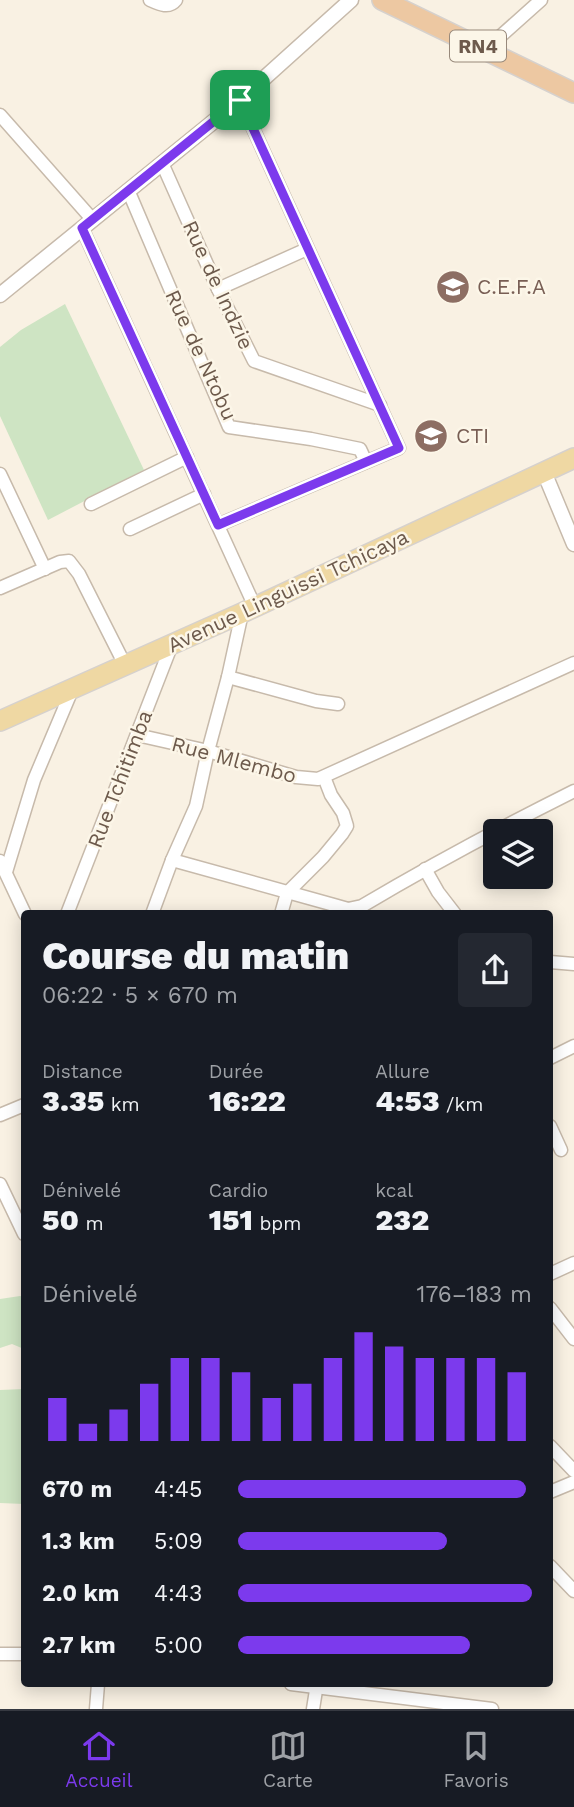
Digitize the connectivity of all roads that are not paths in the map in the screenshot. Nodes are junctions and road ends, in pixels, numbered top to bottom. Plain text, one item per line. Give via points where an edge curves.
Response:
1 (150, 0) edge
2 (176, 0) edge
3 (351, 0) edge
4 (382, 0) edge
5 (541, 0) edge
6 (485, 50) junction
7 (574, 93) edge
8 (240, 100) junction
9 (0, 115) edge
10 (162, 163) junction
11 (128, 191) junction
12 (87, 223) junction
13 (307, 249) junction
14 (218, 289) junction
15 (2, 290) edge
16 (380, 405) junction
17 (187, 457) junction
18 (574, 458) edge
19 (366, 462) junction
20 (544, 472) junction
21 (1, 476) edge
22 (204, 494) junction
23 (91, 504) dead end
24 (218, 525) junction
25 (130, 529) dead end
26 (574, 544) edge
27 (45, 569) junction
28 (1, 586) edge
29 (248, 610) junction
30 (172, 644) junction
31 (574, 663) edge
32 (125, 665) junction
33 (228, 677) junction
34 (72, 690) junction
35 (338, 704) dead end
36 (0, 721) edge
37 (137, 735) junction
38 (208, 751) junction
39 (324, 777) junction
40 (574, 791) edge
41 (172, 860) junction
42 (3, 866) edge
43 (425, 869) junction
44 (287, 893) junction
45 (23, 910) edge
46 (69, 910) edge
47 (153, 910) edge
48 (282, 910) edge
49 (452, 910) edge
50 (553, 961) edge
51 (574, 964) edge
52 (574, 1046) edge
53 (553, 1056) edge
54 (21, 1106) edge
55 (0, 1115) edge
56 (553, 1133) edge
57 (561, 1150) dead end
58 (0, 1184) edge
59 (21, 1228) edge
60 (574, 1263) edge
61 (553, 1273) edge
62 (553, 1312) edge
63 (574, 1339) edge
64 (553, 1449) edge
65 (574, 1471) edge
66 (574, 1482) edge
67 (553, 1491) edge
68 (553, 1569) edge
69 (574, 1591) edge
70 (0, 1654) edge
71 (21, 1654) edge
72 (98, 1687) edge
73 (316, 1687) edge
74 (331, 1687) edge
75 (96, 1709) edge
76 (313, 1709) edge
77 (492, 1709) edge

1 - 2 street via 166,6
3 - 8 street
4 - 6 highway, RN4
5 - 6 street
6 - 7 highway, RN4
8 - 10 street
8 - 13 street
9 - 12 street
10 - 11 street
10 - 14 street, Rue de Indzie
11 - 12 street
11 - 19 street, Rue de Ntobu via 229,427 360,449
12 - 15 street
12 - 17 street
13 - 14 street
13 - 16 street
14 - 16 street, Rue de Indzie via 254,361
16 - 19 street via 399,448
17 - 22 street
17 - 23 street
18 - 20 main road, Avenue Linguissi Tchicaya
19 - 24 street
20 - 26 street
20 - 29 main road, Avenue Linguissi Tchicaya
21 - 27 street
22 - 24 street
22 - 25 street
24 - 29 street
27 - 28 street
27 - 32 street via 65,561 72,564
29 - 30 main road, Avenue Linguissi Tchicaya
29 - 33 street
30 - 32 main road, Avenue Linguissi Tchicaya
30 - 37 street, Rue Tchitimba
31 - 39 street, Rue Mlembo
32 - 34 main road, Avenue Linguissi Tchicaya
33 - 35 street
33 - 38 street
34 - 36 main road, Avenue Linguissi Tchicaya
34 - 42 street
37 - 38 street, Rue Mlembo
37 - 46 street, Rue Tchitimba
38 - 39 street, Rue Mlembo via 296,776
38 - 41 street via 195,806
39 - 44 street via 347,826
40 - 43 street
41 - 44 street
41 - 47 street
42 - 45 street
43 - 44 street via 354,909
43 - 49 street
44 - 48 street
50 - 51 street
52 - 53 street
54 - 55 street
56 - 57 street
58 - 59 street
60 - 61 street
62 - 63 street
64 - 65 street
66 - 67 street
68 - 69 street
70 - 71 street
72 - 75 street
73 - 76 street
74 - 77 street

